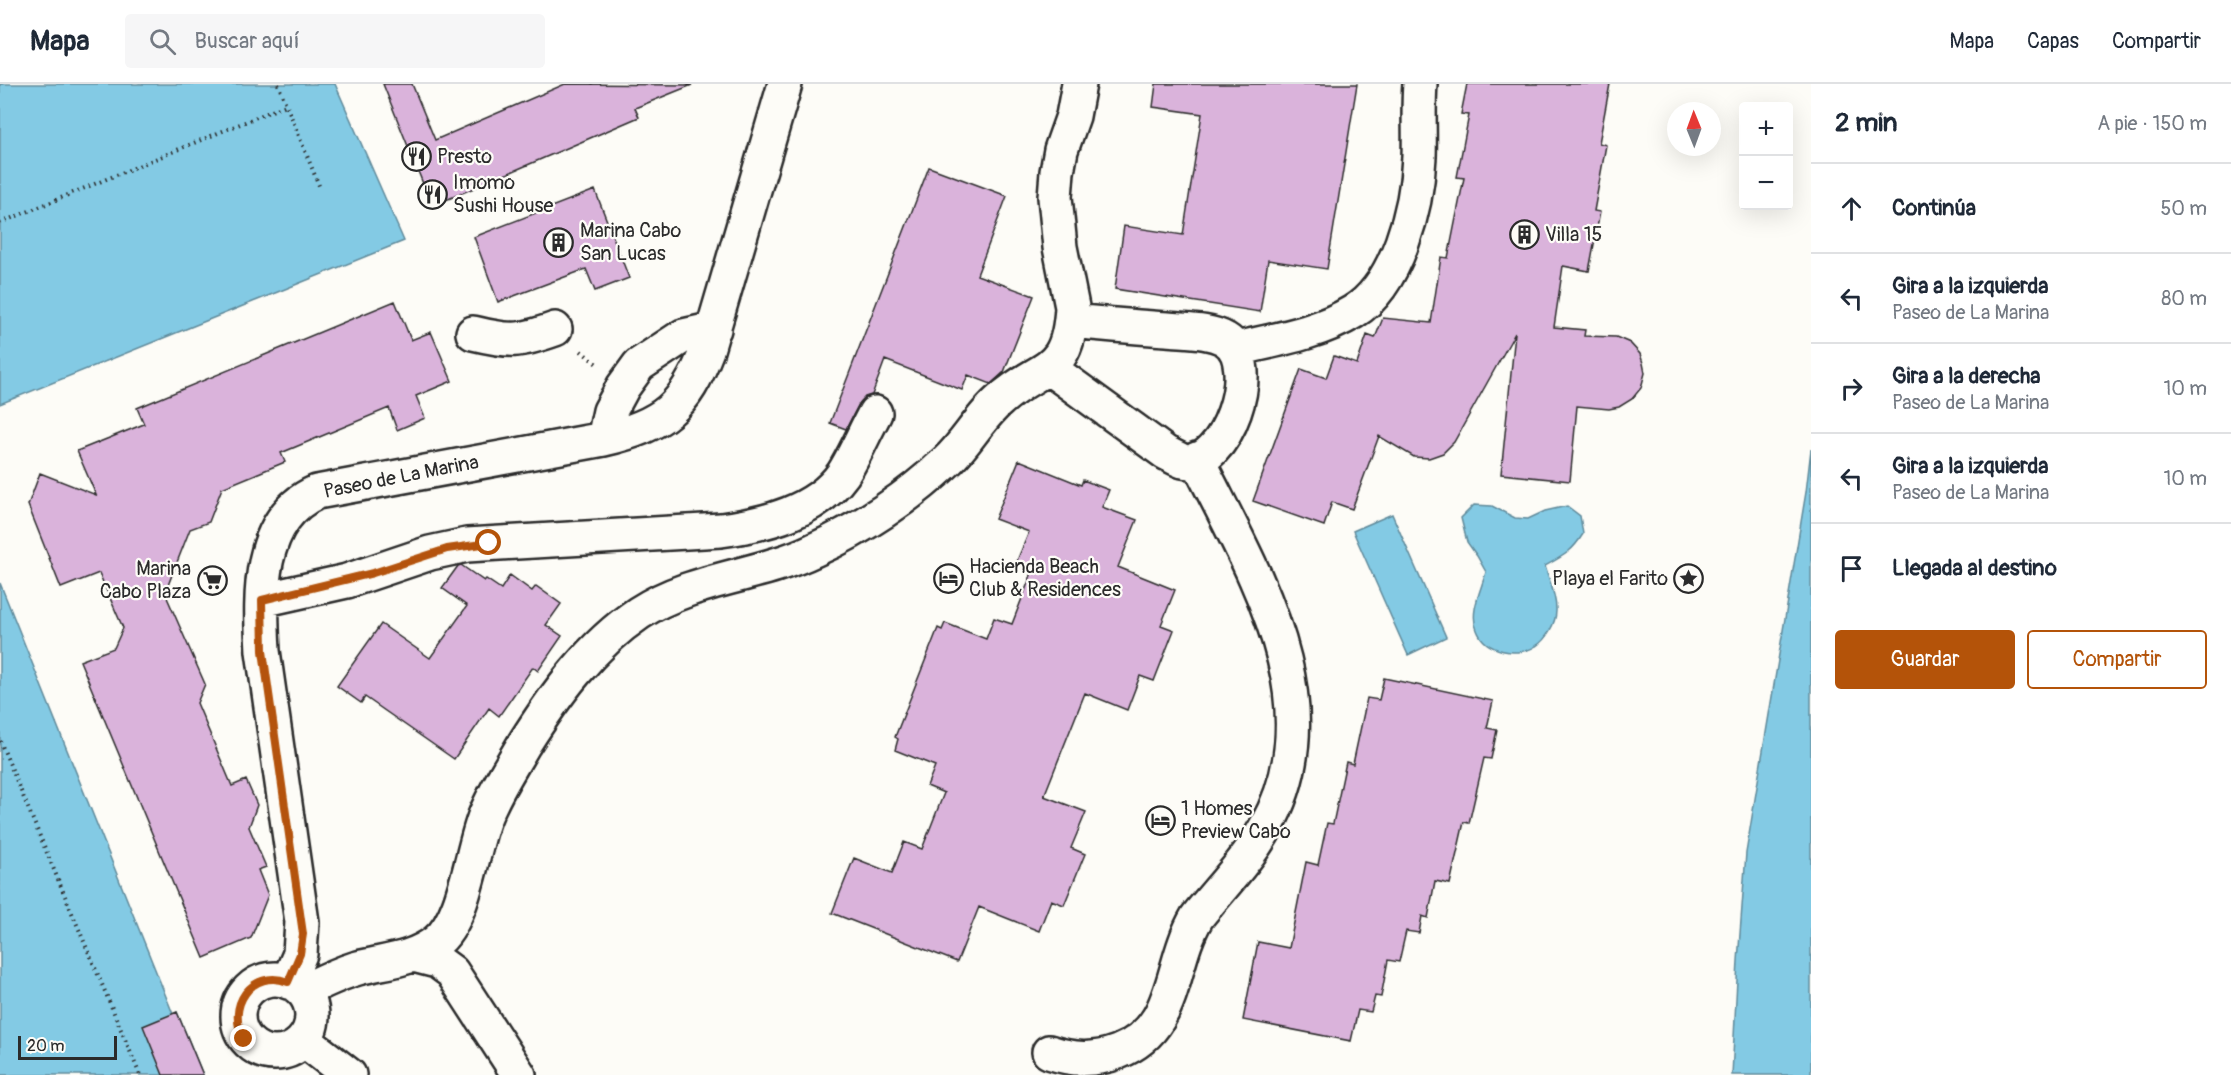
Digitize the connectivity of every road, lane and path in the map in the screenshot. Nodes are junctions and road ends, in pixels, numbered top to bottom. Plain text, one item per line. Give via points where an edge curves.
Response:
1 (278, 84) edge
2 (785, 84) edge
3 (1079, 84) edge
4 (1420, 84) edge
5 (286, 105) junction
6 (321, 188) dead end
7 (0, 223) edge
8 (1071, 321) junction
9 (555, 329) joint
10 (714, 329) junction
11 (473, 333) dead end
12 (1236, 349) junction
13 (1049, 368) junction
14 (623, 387) junction
15 (875, 413) dead end
16 (604, 439) junction
17 (1197, 459) junction
18 (262, 600) junction
19 (0, 741) edge
20 (414, 955) junction
21 (295, 986) junction
22 (304, 1040) junction
23 (1049, 1052) dead end
24 (140, 1075) edge
25 (349, 1075) edge
26 (519, 1075) edge

1 - 5 path
2 - 10 street, Paseo de La Marina
3 - 8 street via 1056,172 1055,197
4 - 12 street via 1414,200 1397,254 1380,286 1361,307 1340,319
5 - 6 path
5 - 7 path
8 - 12 street via 1208,333
8 - 13 street via 1064,350
9 - 11 street via 524,340
9 - 14 path
10 - 14 street via 683,336 658,351 639,366
10 - 16 street, Paseo de La Marina via 698,373 675,406 642,428
12 - 17 street via 1241,377 1235,414 1215,446
13 - 17 street via 1166,453 1182,461
13 - 20 street via 1001,399 949,460 928,478 835,541 791,561 677,593 639,614 602,643 560,692 500,784 478,834 451,926 437,942
14 - 16 street via 610,411
15 - 18 street via 836,483 798,510 758,524 721,530 457,547 356,578
16 - 18 street, Paseo de La Marina via 328,489 308,496 291,507 273,537
17 - 23 street via 1267,603 1284,655 1292,722 1286,776 1266,828 1188,932 1167,1004 1149,1033 1127,1048 1097,1058 1072,1058
18 - 21 street, Paseo de La Marina via 263,651 303,928
19 - 24 path
20 - 21 street
20 - 26 street via 437,961 452,972
21 - 22 street via 311,1004 310,1030
21 - 22 street via 283,980 266,980 248,990 238,1008 239,1029 252,1046 271,1054 292,1050
22 - 25 street

